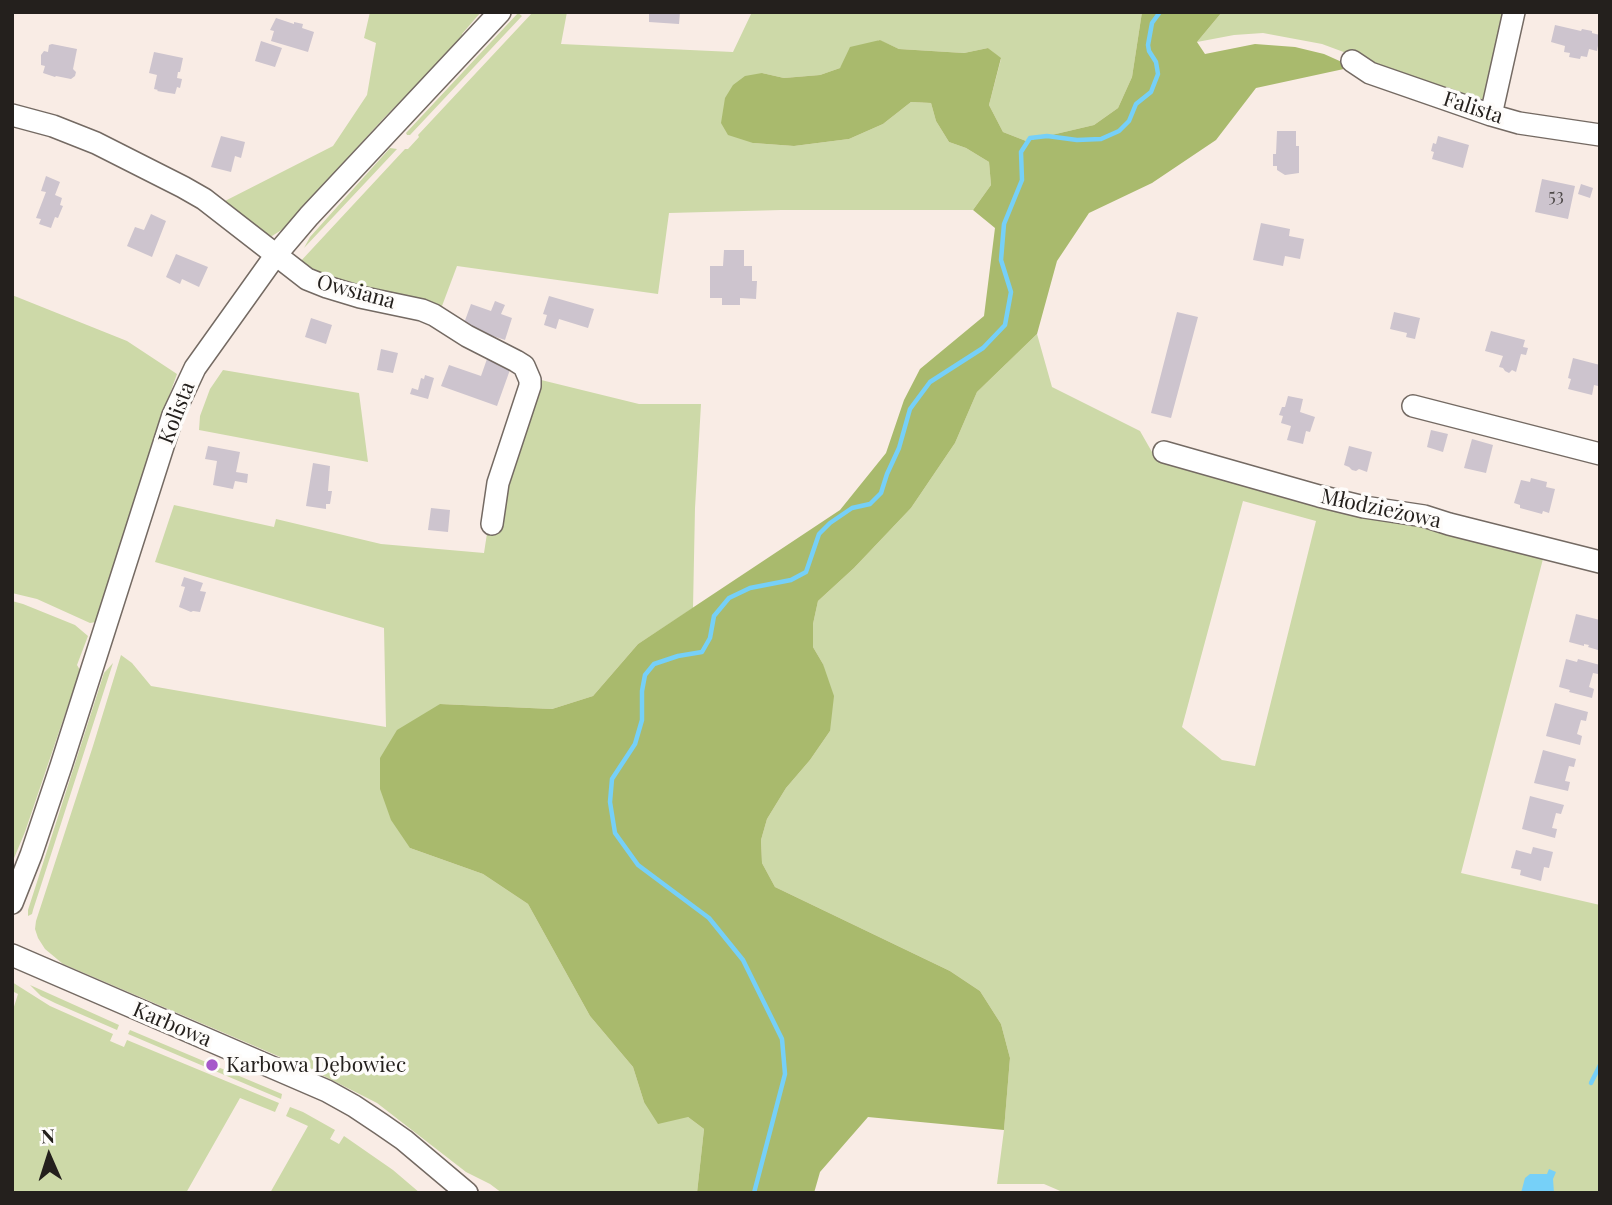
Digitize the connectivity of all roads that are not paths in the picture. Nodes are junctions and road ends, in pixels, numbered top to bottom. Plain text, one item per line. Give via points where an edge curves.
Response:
1 (500, 12) edge
2 (1514, 12) edge
3 (1352, 61) dead end
4 (1491, 115) junction
5 (12, 116) edge
6 (1600, 135) edge
7 (275, 256) junction
8 (1413, 406) dead end
9 (1164, 452) dead end
10 (1600, 454) edge
11 (492, 524) dead end
12 (1600, 562) edge
13 (12, 903) edge
14 (12, 955) edge
15 (467, 1193) edge

1 - 7 street, Kolista
2 - 4 street
3 - 4 street, Falista via 1370,72
4 - 6 street, Falista
5 - 7 street, Owsiana via 53,125 183,187
7 - 11 street, Owsiana via 327,287 422,310 524,366 530,386 498,484
7 - 13 street, Kolista via 195,368 173,415 54,789
8 - 10 street
9 - 12 street, Młodzieżowa via 1319,496 1424,516
14 - 15 street, Karbowa via 327,1091 404,1140

